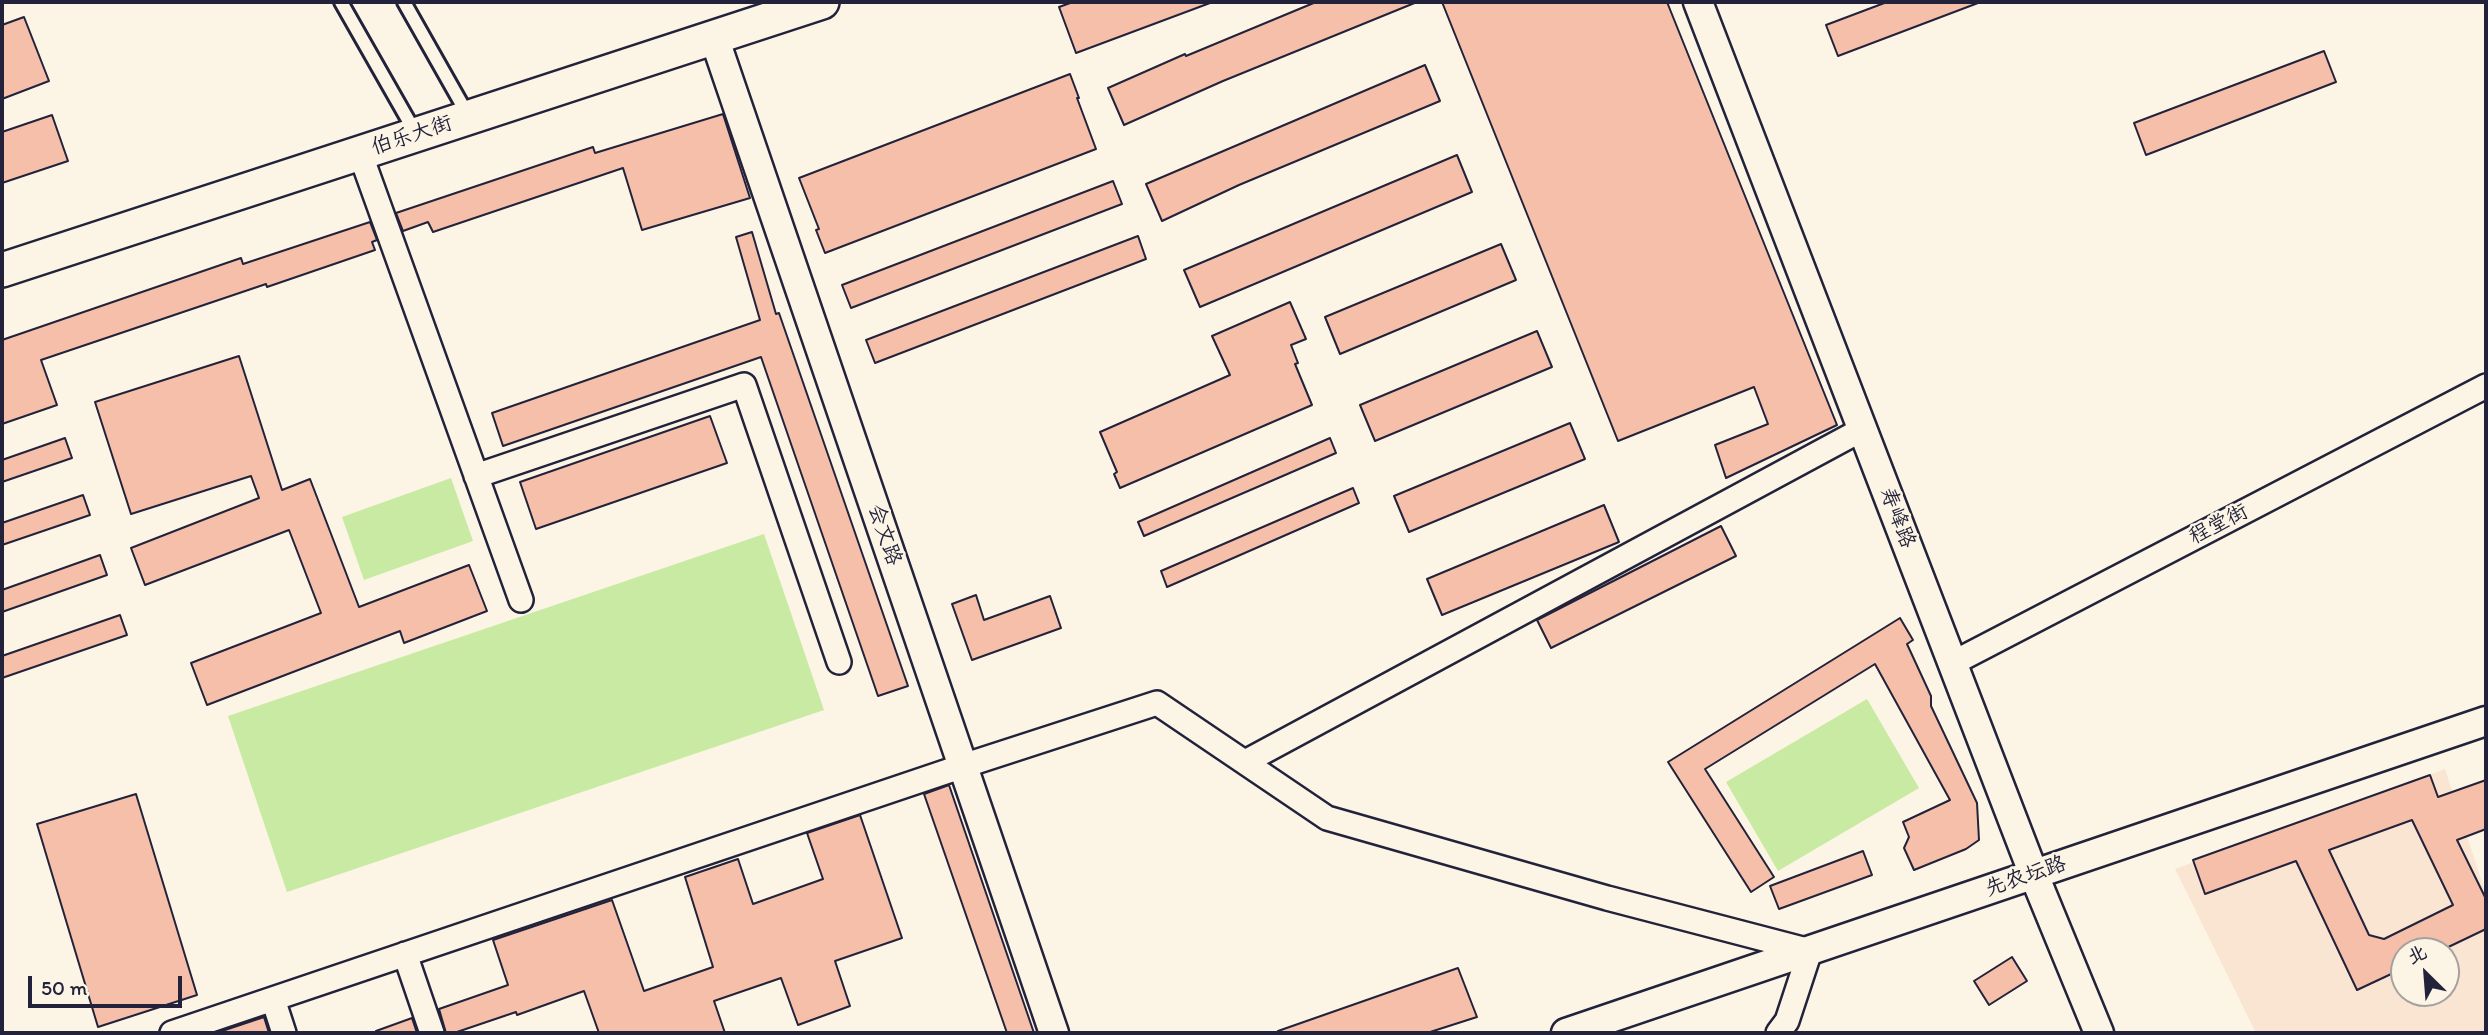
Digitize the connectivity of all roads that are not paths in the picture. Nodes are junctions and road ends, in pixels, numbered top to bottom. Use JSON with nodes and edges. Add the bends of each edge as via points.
{"nodes":[{"id":1,"x":341,"y":2,"type":"edge"},
{"id":2,"x":404,"y":2,"type":"edge"},
{"id":3,"x":822,"y":2,"type":"edge"},
{"id":4,"x":1698,"y":2,"type":"edge"},
{"id":5,"x":714,"y":37,"type":"junction"},
{"id":6,"x":469,"y":117,"type":"junction"},
{"id":7,"x":416,"y":135,"type":"junction"},
{"id":8,"x":360,"y":153,"type":"junction"},
{"id":9,"x":2,"y":270,"type":"edge"},
{"id":10,"x":2486,"y":386,"type":"edge"},
{"id":11,"x":1863,"y":429,"type":"junction"},
{"id":12,"x":476,"y":476,"type":"junction"},
{"id":13,"x":521,"y":600,"type":"dead end"},
{"id":14,"x":839,"y":662,"type":"dead end"},
{"id":15,"x":1953,"y":663,"type":"junction"},
{"id":16,"x":2486,"y":721,"type":"edge"},
{"id":17,"x":1245,"y":762,"type":"junction"},
{"id":18,"x":963,"y":766,"type":"junction"},
{"id":19,"x":2034,"y":875,"type":"junction"},
{"id":20,"x":1811,"y":950,"type":"junction"},
{"id":21,"x":405,"y":954,"type":"junction"},
{"id":22,"x":273,"y":999,"type":"junction"},
{"id":23,"x":172,"y":1033,"type":"edge"},
{"id":24,"x":284,"y":1033,"type":"edge"},
{"id":25,"x":432,"y":1033,"type":"edge"},
{"id":26,"x":1054,"y":1033,"type":"edge"},
{"id":27,"x":1566,"y":1033,"type":"edge"},
{"id":28,"x":1779,"y":1033,"type":"edge"},
{"id":29,"x":2099,"y":1033,"type":"edge"}],
"edges":[{"from":1,"to":7,"type":"lane"},
{"from":2,"to":6,"type":"lane"},
{"from":3,"to":5,"type":"main road","name":"伯乐大街"},
{"from":4,"to":11,"type":"street","name":"寿峰路"},
{"from":5,"to":6,"type":"main road","name":"伯乐大街"},
{"from":5,"to":18,"type":"street","name":"会文路"},
{"from":6,"to":7,"type":"main road","name":"伯乐大街"},
{"from":7,"to":8,"type":"main road","name":"伯乐大街"},
{"from":8,"to":9,"type":"main road","name":"伯乐大街"},
{"from":8,"to":12,"type":"street"},
{"from":10,"to":15,"type":"street","name":"程堂街"},
{"from":11,"to":15,"type":"street","name":"寿峰路"},
{"from":11,"to":17,"type":"street"},
{"from":12,"to":13,"type":"street"},
{"from":12,"to":14,"type":"street","via":[[744,385]]},
{"from":15,"to":19,"type":"street","name":"寿峰路"},
{"from":16,"to":19,"type":"street","name":"先农坛路"},
{"from":17,"to":18,"type":"street","via":[[1157,703]]},
{"from":17,"to":20,"type":"street","via":[[1327,818],[1607,898]]},
{"from":18,"to":21,"type":"street"},
{"from":18,"to":26,"type":"street","name":"会文路"},
{"from":19,"to":20,"type":"street","name":"先农坛路"},
{"from":19,"to":29,"type":"street","name":"寿峰路"},
{"from":20,"to":27,"type":"street","name":"先农坛路"},
{"from":20,"to":28,"type":"street"},
{"from":21,"to":22,"type":"street"},
{"from":21,"to":25,"type":"street"},
{"from":22,"to":23,"type":"street"},
{"from":22,"to":24,"type":"street"}]}
